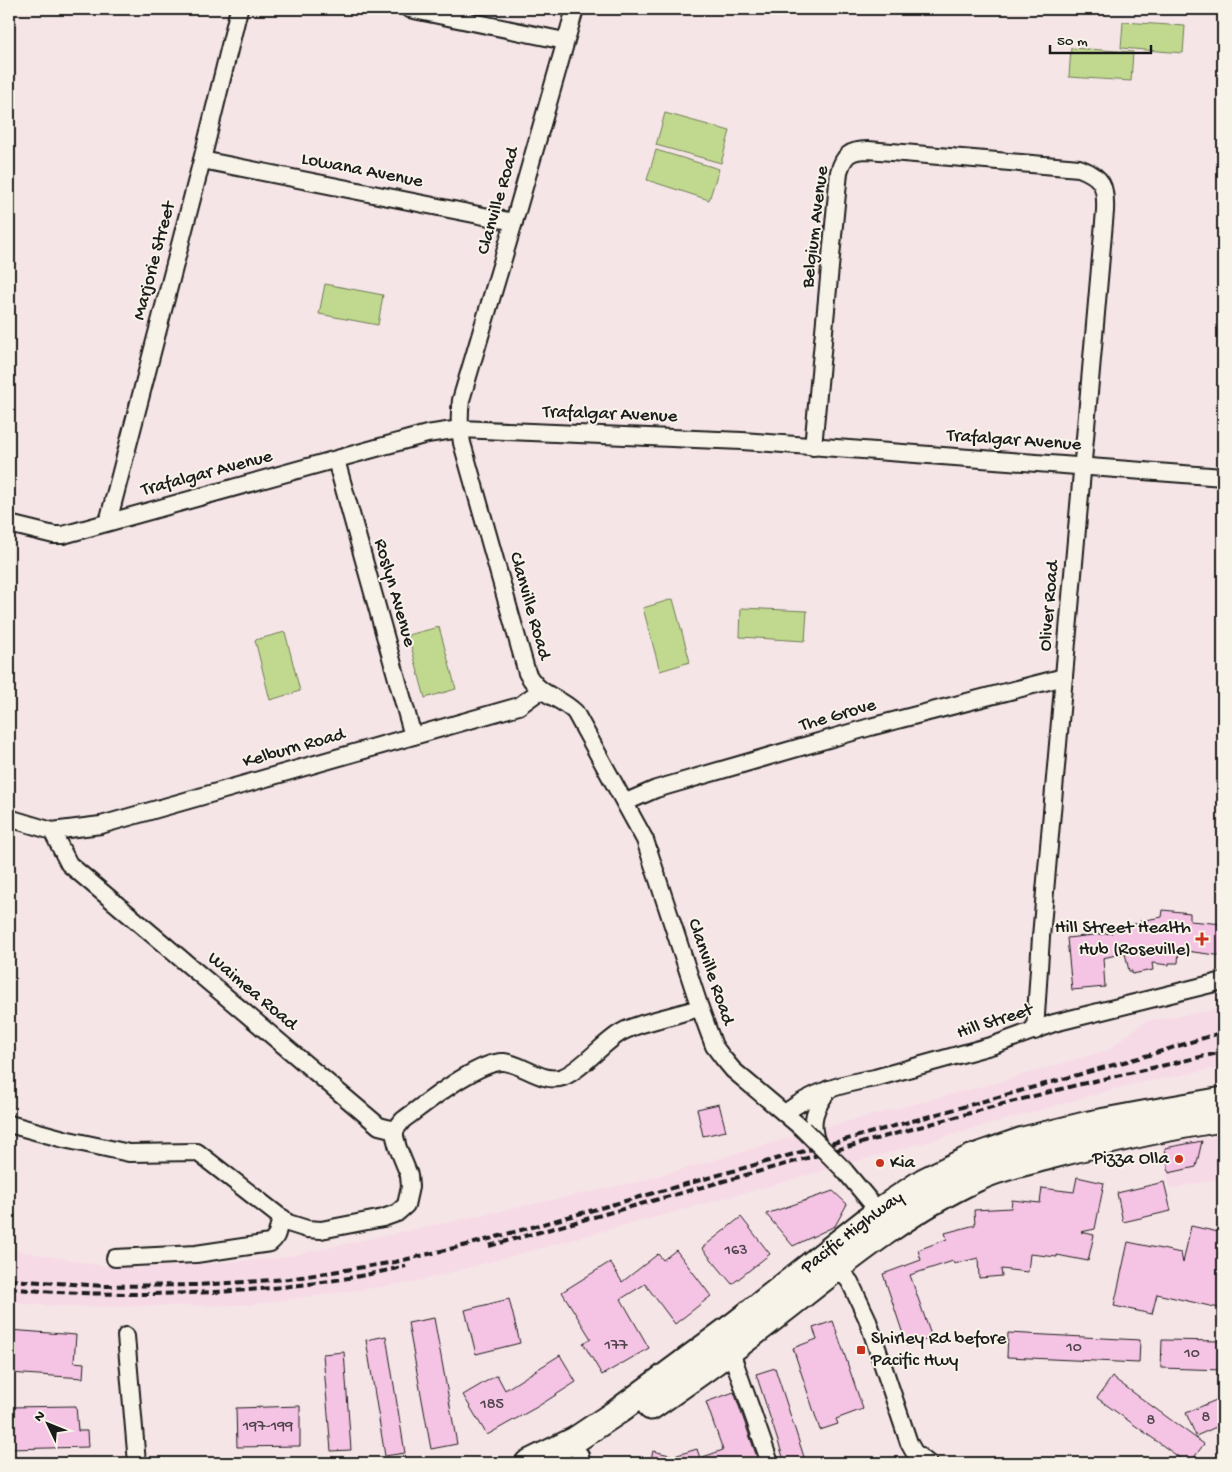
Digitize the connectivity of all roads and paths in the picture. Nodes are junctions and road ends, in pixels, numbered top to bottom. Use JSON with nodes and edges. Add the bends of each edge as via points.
{"nodes":[{"id":1,"x":409,"y":9,"type":"edge"},
{"id":2,"x":574,"y":9,"type":"edge"},
{"id":3,"x":233,"y":10,"type":"edge"},
{"id":4,"x":565,"y":41,"type":"junction"},
{"id":5,"x":202,"y":160,"type":"junction"},
{"id":6,"x":1102,"y":184,"type":"joint"},
{"id":7,"x":514,"y":222,"type":"junction"},
{"id":8,"x":460,"y":429,"type":"junction"},
{"id":9,"x":813,"y":446,"type":"junction"},
{"id":10,"x":336,"y":460,"type":"junction"},
{"id":11,"x":1082,"y":466,"type":"junction"},
{"id":12,"x":1223,"y":477,"type":"edge"},
{"id":13,"x":108,"y":522,"type":"junction"},
{"id":14,"x":9,"y":524,"type":"edge"},
{"id":15,"x":1064,"y":677,"type":"junction"},
{"id":16,"x":541,"y":690,"type":"junction"},
{"id":17,"x":413,"y":736,"type":"junction"},
{"id":18,"x":626,"y":802,"type":"junction"},
{"id":19,"x":9,"y":818,"type":"edge"},
{"id":20,"x":52,"y":832,"type":"junction"},
{"id":21,"x":1223,"y":981,"type":"edge"},
{"id":22,"x":700,"y":1008,"type":"junction"},
{"id":23,"x":1035,"y":1031,"type":"junction"},
{"id":24,"x":829,"y":1089,"type":"junction"},
{"id":25,"x":1223,"y":1100,"type":"edge"},
{"id":26,"x":785,"y":1113,"type":"junction"},
{"id":27,"x":1223,"y":1119,"type":"edge"},
{"id":28,"x":9,"y":1124,"type":"edge"},
{"id":29,"x":807,"y":1127,"type":"junction"},
{"id":30,"x":395,"y":1130,"type":"junction"},
{"id":31,"x":282,"y":1218,"type":"junction"},
{"id":32,"x":885,"y":1219,"type":"junction"},
{"id":33,"x":115,"y":1258,"type":"dead end"},
{"id":34,"x":832,"y":1260,"type":"junction"},
{"id":35,"x":126,"y":1336,"type":"dead end"},
{"id":36,"x":731,"y":1352,"type":"junction"},
{"id":37,"x":575,"y":1460,"type":"edge"},
{"id":38,"x":137,"y":1463,"type":"edge"},
{"id":39,"x":528,"y":1463,"type":"edge"},
{"id":40,"x":770,"y":1463,"type":"edge"},
{"id":41,"x":928,"y":1463,"type":"edge"}],
"edges":[{"from":1,"to":4,"type":"street"},
{"from":2,"to":4,"type":"street","name":"Clanville Road"},
{"from":3,"to":5,"type":"street","name":"Marjorie Street"},
{"from":4,"to":7,"type":"street","name":"Clanville Road"},
{"from":5,"to":7,"type":"street","name":"Lowana Avenue"},
{"from":5,"to":13,"type":"street","name":"Marjorie Street"},
{"from":6,"to":9,"type":"street","name":"Belgium Avenue","via":[[1079,168],[868,150],[849,154],[839,172]]},
{"from":6,"to":11,"type":"street","name":"Oliver Road","via":[[1106,194],[1105,211]]},
{"from":7,"to":8,"type":"street","name":"Clanville Road","via":[[466,382],[460,407]]},
{"from":8,"to":9,"type":"street","name":"Trafalgar Avenue"},
{"from":8,"to":10,"type":"street","name":"Trafalgar Avenue","via":[[427,434]]},
{"from":8,"to":16,"type":"street","name":"Clanville Road","via":[[524,666],[530,679]]},
{"from":9,"to":11,"type":"street","name":"Trafalgar Avenue"},
{"from":10,"to":13,"type":"street","name":"Trafalgar Avenue"},
{"from":10,"to":17,"type":"street","name":"Roslyn Avenue"},
{"from":11,"to":12,"type":"street","name":"Trafalgar Avenue"},
{"from":11,"to":15,"type":"street","name":"Oliver Road"},
{"from":13,"to":14,"type":"street","name":"Trafalgar Avenue","via":[[63,535]]},
{"from":15,"to":18,"type":"street","name":"The Grove","via":[[870,727],[656,789]]},
{"from":15,"to":23,"type":"street","name":"Oliver Road"},
{"from":16,"to":17,"type":"street","name":"Kelburn Road","via":[[519,706]]},
{"from":16,"to":18,"type":"street","name":"Clanville Road","via":[[575,712]]},
{"from":17,"to":20,"type":"street","name":"Kelburn Road","via":[[100,825]]},
{"from":18,"to":22,"type":"street","name":"Clanville Road","via":[[645,840]]},
{"from":19,"to":20,"type":"street"},
{"from":20,"to":30,"type":"street","name":"Waimea Road","via":[[68,864],[379,1126]]},
{"from":21,"to":23,"type":"street","name":"Hill Street","via":[[1054,1023]]},
{"from":22,"to":26,"type":"street","name":"Clanville Road","via":[[714,1046],[723,1058],[745,1081]]},
{"from":22,"to":30,"type":"street","via":[[625,1030],[576,1069],[558,1078],[539,1075],[509,1063],[488,1064],[471,1072],[403,1120]]},
{"from":23,"to":24,"type":"street","name":"Hill Street"},
{"from":24,"to":26,"type":"street","name":"Hill Street","via":[[799,1102]]},
{"from":24,"to":29,"type":"street"},
{"from":25,"to":32,"type":"highway","name":"Pacific Highway","via":[[1089,1124],[1023,1140],[971,1158],[924,1181]]},
{"from":26,"to":29,"type":"street","name":"Clanville Road"},
{"from":27,"to":32,"type":"highway","name":"Pacific Highway","via":[[1144,1133],[1013,1166]]},
{"from":28,"to":31,"type":"street","via":[[129,1153],[197,1152]]},
{"from":29,"to":32,"type":"street","name":"Clanville Road","bridge":true,"via":[[817,1143]]},
{"from":30,"to":31,"type":"street","via":[[410,1187],[406,1205],[397,1213],[321,1230],[307,1229]]},
{"from":31,"to":33,"type":"street","via":[[276,1238],[270,1243],[196,1254]]},
{"from":32,"to":34,"type":"highway","name":"Pacific Highway"},
{"from":34,"to":36,"type":"highway","name":"Pacific Highway"},
{"from":34,"to":39,"type":"highway","name":"Pacific Highway","via":[[737,1323],[617,1412],[575,1440]]},
{"from":34,"to":41,"type":"street","via":[[853,1288],[867,1318],[909,1443],[914,1452]]},
{"from":35,"to":38,"type":"street"},
{"from":36,"to":37,"type":"highway","name":"Pacific Highway"},
{"from":36,"to":40,"type":"street"}]}
